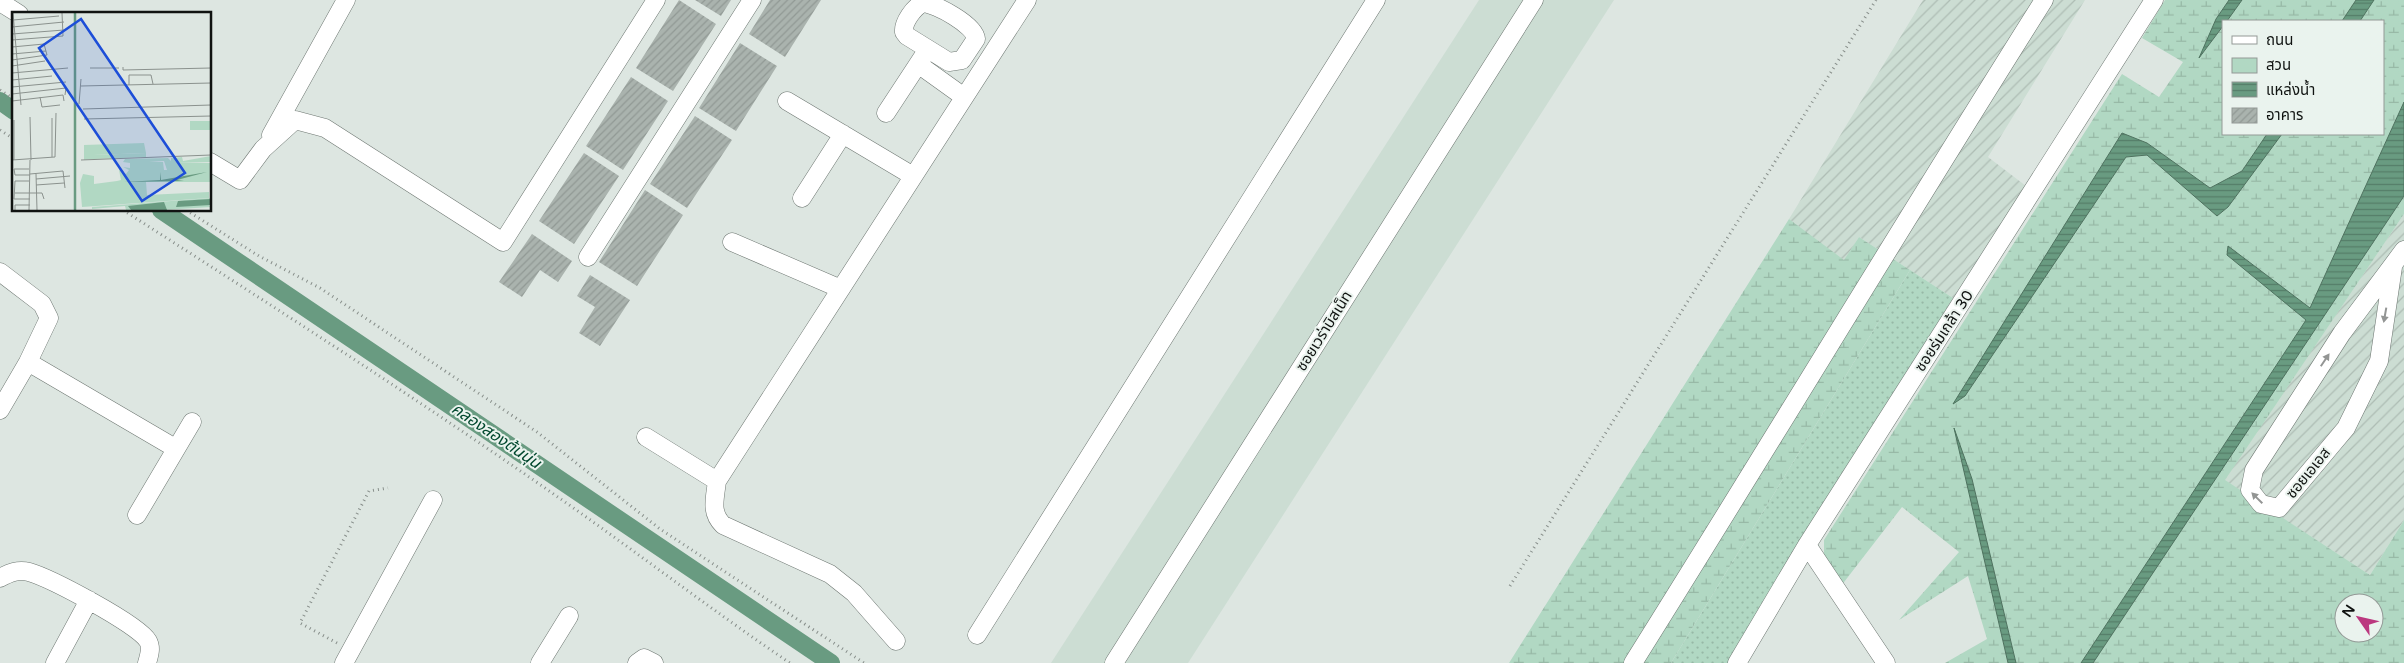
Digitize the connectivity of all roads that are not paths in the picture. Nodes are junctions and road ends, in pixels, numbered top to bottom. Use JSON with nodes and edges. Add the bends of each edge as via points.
{"nodes":[{"id":1,"x":346,"y":0,"type":"edge"},
{"id":2,"x":656,"y":0,"type":"edge"},
{"id":3,"x":752,"y":0,"type":"edge"},
{"id":4,"x":1027,"y":0,"type":"edge"},
{"id":5,"x":1376,"y":0,"type":"edge"},
{"id":6,"x":1534,"y":0,"type":"edge"},
{"id":7,"x":2044,"y":0,"type":"edge"},
{"id":8,"x":2154,"y":0,"type":"edge"},
{"id":9,"x":0,"y":2,"type":"edge"},
{"id":10,"x":16,"y":12,"type":"edge"},
{"id":11,"x":928,"y":49,"type":"dead end"},
{"id":12,"x":918,"y":64,"type":"junction"},
{"id":13,"x":964,"y":97,"type":"junction"},
{"id":14,"x":787,"y":101,"type":"dead end"},
{"id":15,"x":886,"y":113,"type":"dead end"},
{"id":16,"x":842,"y":134,"type":"junction"},
{"id":17,"x":263,"y":149,"type":"junction"},
{"id":18,"x":211,"y":163,"type":"edge"},
{"id":19,"x":913,"y":176,"type":"junction"},
{"id":20,"x":802,"y":198,"type":"dead end"},
{"id":21,"x":732,"y":242,"type":"dead end"},
{"id":22,"x":2404,"y":250,"type":"edge"},
{"id":23,"x":588,"y":257,"type":"dead end"},
{"id":24,"x":2393,"y":267,"type":"junction"},
{"id":25,"x":0,"y":272,"type":"edge"},
{"id":26,"x":841,"y":289,"type":"junction"},
{"id":27,"x":28,"y":362,"type":"junction"},
{"id":28,"x":0,"y":410,"type":"edge"},
{"id":29,"x":192,"y":422,"type":"dead end"},
{"id":30,"x":646,"y":437,"type":"dead end"},
{"id":31,"x":175,"y":448,"type":"junction"},
{"id":32,"x":718,"y":482,"type":"junction"},
{"id":33,"x":433,"y":500,"type":"dead end"},
{"id":34,"x":137,"y":515,"type":"dead end"},
{"id":35,"x":1807,"y":545,"type":"junction"},
{"id":36,"x":0,"y":578,"type":"edge"},
{"id":37,"x":89,"y":600,"type":"junction"},
{"id":38,"x":569,"y":616,"type":"dead end"},
{"id":39,"x":977,"y":635,"type":"dead end"},
{"id":40,"x":896,"y":640,"type":"dead end"},
{"id":41,"x":348,"y":657,"type":"edge"},
{"id":42,"x":55,"y":663,"type":"edge"},
{"id":43,"x":147,"y":663,"type":"edge"},
{"id":44,"x":540,"y":663,"type":"edge"},
{"id":45,"x":1114,"y":663,"type":"edge"},
{"id":46,"x":1633,"y":663,"type":"edge"},
{"id":47,"x":1737,"y":663,"type":"edge"},
{"id":48,"x":1886,"y":663,"type":"edge"}],
"edges":[{"from":1,"to":17,"type":"street"},
{"from":2,"to":17,"type":"street","via":[[503,242],[325,128],[295,120]]},
{"from":3,"to":23,"type":"street"},
{"from":4,"to":13,"type":"street"},
{"from":5,"to":39,"type":"street"},
{"from":6,"to":45,"type":"street","name":"ซอยเวร่าบิสเน็ท"},
{"from":7,"to":46,"type":"street"},
{"from":8,"to":35,"type":"street","name":"ซอยร่มเกล้า 30"},
{"from":9,"to":10,"type":"street"},
{"from":11,"to":12,"type":"street"},
{"from":12,"to":13,"type":"street"},
{"from":12,"to":15,"type":"street"},
{"from":13,"to":19,"type":"street"},
{"from":14,"to":16,"type":"street"},
{"from":16,"to":19,"type":"street"},
{"from":16,"to":20,"type":"street"},
{"from":17,"to":18,"type":"street","via":[[240,180]]},
{"from":19,"to":26,"type":"street"},
{"from":21,"to":26,"type":"street"},
{"from":22,"to":24,"type":"street","name":"ซอยเอเอส"},
{"from":24,"to":24,"type":"street","name":"ซอยเอเอส","one_way":true,"via":[[2380,361],[2346,428],[2279,508],[2261,504],[2250,490],[2254,470],[2342,333]]},
{"from":25,"to":27,"type":"street","via":[[42,304],[49,318]]},
{"from":26,"to":32,"type":"street"},
{"from":27,"to":28,"type":"street"},
{"from":27,"to":31,"type":"street"},
{"from":29,"to":31,"type":"street"},
{"from":30,"to":32,"type":"street"},
{"from":31,"to":34,"type":"street"},
{"from":32,"to":40,"type":"street","via":[[714,505],[716,517],[724,525],[830,574],[854,593]]},
{"from":33,"to":41,"type":"street"},
{"from":35,"to":47,"type":"street","name":"ซอยร่มเกล้า 30"},
{"from":35,"to":48,"type":"street"},
{"from":36,"to":37,"type":"street","via":[[11,572],[28,572]]},
{"from":37,"to":42,"type":"street"},
{"from":37,"to":43,"type":"street","via":[[139,630],[148,642]]},
{"from":38,"to":44,"type":"street"}]}
